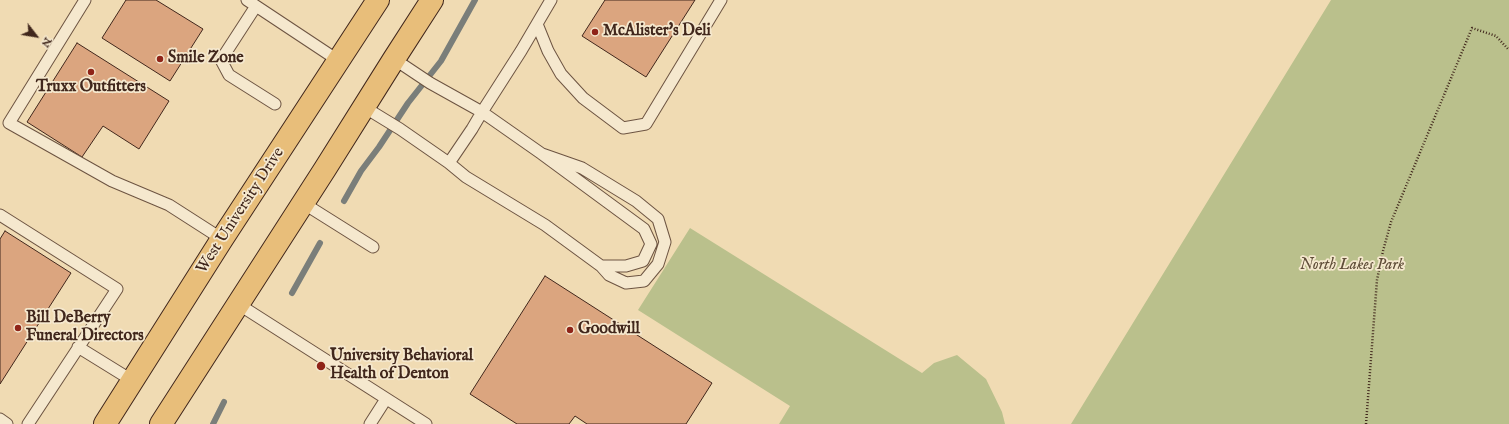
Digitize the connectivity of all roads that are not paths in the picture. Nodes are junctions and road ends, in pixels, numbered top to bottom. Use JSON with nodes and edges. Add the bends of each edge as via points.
{"nodes":[{"id":1,"x":85,"y":0,"type":"edge"},
{"id":2,"x":378,"y":0,"type":"edge"},
{"id":3,"x":432,"y":0,"type":"edge"},
{"id":4,"x":551,"y":0,"type":"edge"},
{"id":5,"x":721,"y":0,"type":"edge"},
{"id":6,"x":251,"y":3,"type":"edge"},
{"id":7,"x":537,"y":24,"type":"junction"},
{"id":8,"x":394,"y":59,"type":"junction"},
{"id":9,"x":339,"y":61,"type":"junction"},
{"id":10,"x":275,"y":104,"type":"dead end"},
{"id":11,"x":364,"y":107,"type":"junction"},
{"id":12,"x":482,"y":112,"type":"junction"},
{"id":13,"x":542,"y":154,"type":"junction"},
{"id":14,"x":449,"y":163,"type":"junction"},
{"id":15,"x":304,"y":203,"type":"junction"},
{"id":16,"x":0,"y":215,"type":"edge"},
{"id":17,"x":222,"y":239,"type":"junction"},
{"id":18,"x":372,"y":247,"type":"dead end"},
{"id":19,"x":601,"y":266,"type":"junction"},
{"id":20,"x":238,"y":304,"type":"junction"},
{"id":21,"x":78,"y":347,"type":"junction"},
{"id":22,"x":133,"y":381,"type":"junction"},
{"id":23,"x":386,"y":399,"type":"junction"},
{"id":24,"x":0,"y":419,"type":"edge"},
{"id":25,"x":7,"y":424,"type":"edge"},
{"id":26,"x":28,"y":424,"type":"edge"},
{"id":27,"x":105,"y":424,"type":"edge"},
{"id":28,"x":161,"y":424,"type":"edge"},
{"id":29,"x":370,"y":424,"type":"edge"},
{"id":30,"x":426,"y":424,"type":"edge"}],
"edges":[{"from":1,"to":17,"type":"lane","via":[[9,123],[112,181],[170,205]]},
{"from":2,"to":9,"type":"main road","name":"West University Drive"},
{"from":3,"to":8,"type":"main road"},
{"from":4,"to":7,"type":"lane"},
{"from":5,"to":7,"type":"lane","via":[[646,124],[623,128],[583,98],[561,74],[548,52]]},
{"from":6,"to":9,"type":"lane"},
{"from":6,"to":10,"type":"lane","via":[[221,60],[229,75]]},
{"from":7,"to":12,"type":"lane"},
{"from":8,"to":11,"type":"main road"},
{"from":8,"to":12,"type":"lane"},
{"from":9,"to":17,"type":"main road","name":"West University Drive"},
{"from":11,"to":14,"type":"lane"},
{"from":11,"to":15,"type":"main road"},
{"from":12,"to":13,"type":"lane"},
{"from":12,"to":14,"type":"lane"},
{"from":13,"to":19,"type":"lane","via":[[644,229],[651,244],[643,261],[626,266]]},
{"from":13,"to":19,"type":"lane","via":[[582,168],[636,201],[658,219],[665,242],[658,264],[644,281],[626,283],[608,275]]},
{"from":14,"to":19,"type":"lane","via":[[466,177],[545,226]]},
{"from":15,"to":18,"type":"lane"},
{"from":15,"to":20,"type":"main road"},
{"from":16,"to":21,"type":"lane","via":[[117,289]]},
{"from":17,"to":22,"type":"main road","name":"West University Drive"},
{"from":20,"to":23,"type":"lane"},
{"from":20,"to":28,"type":"main road"},
{"from":21,"to":22,"type":"lane"},
{"from":21,"to":26,"type":"lane"},
{"from":22,"to":27,"type":"main road","name":"West University Drive"},
{"from":23,"to":29,"type":"lane"},
{"from":23,"to":30,"type":"lane"},
{"from":24,"to":25,"type":"lane"}]}
